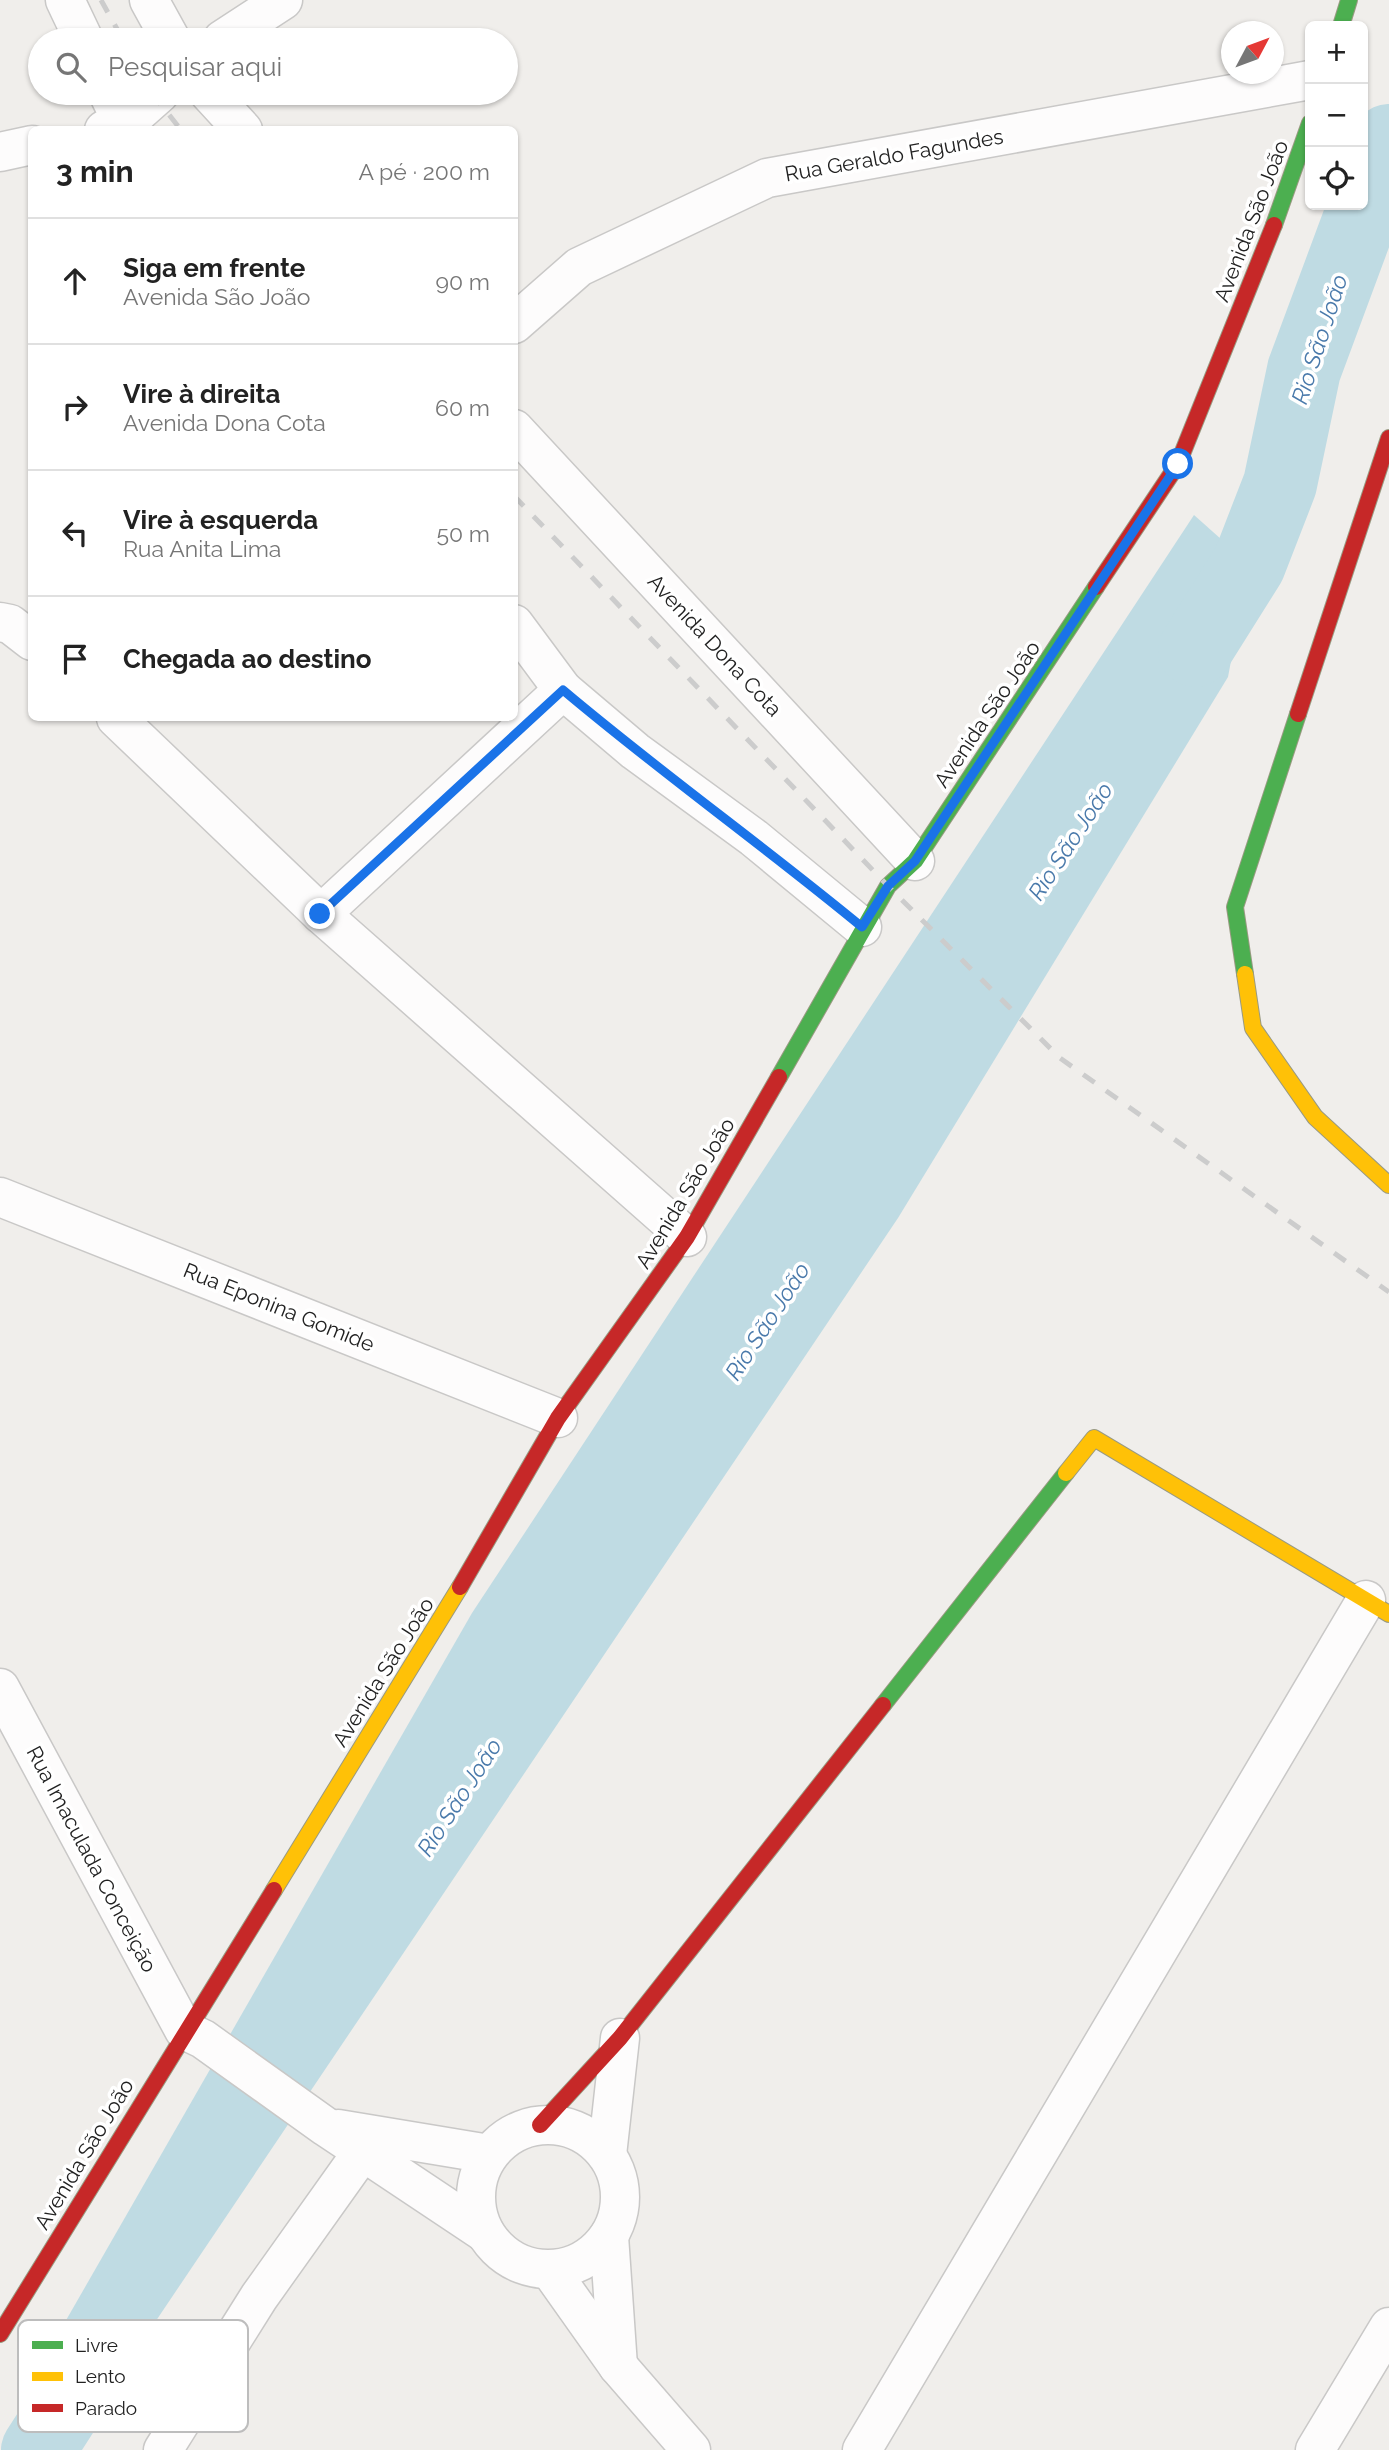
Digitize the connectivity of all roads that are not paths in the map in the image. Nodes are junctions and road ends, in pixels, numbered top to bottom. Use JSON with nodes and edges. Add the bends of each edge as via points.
{"nodes":[{"id":1,"x":65,"y":0,"type":"edge"},
{"id":2,"x":149,"y":0,"type":"edge"},
{"id":3,"x":283,"y":0,"type":"edge"},
{"id":4,"x":1349,"y":0,"type":"edge"},
{"id":5,"x":1343,"y":21,"type":"edge"},
{"id":6,"x":78,"y":28,"type":"edge"},
{"id":7,"x":164,"y":28,"type":"edge"},
{"id":8,"x":240,"y":28,"type":"edge"},
{"id":9,"x":1305,"y":81,"type":"edge"},
{"id":10,"x":140,"y":105,"type":"edge"},
{"id":11,"x":220,"y":105,"type":"edge"},
{"id":12,"x":116,"y":119,"type":"edge"},
{"id":13,"x":239,"y":126,"type":"edge"},
{"id":14,"x":1305,"y":138,"type":"edge"},
{"id":15,"x":28,"y":146,"type":"edge"},
{"id":16,"x":0,"y":152,"type":"edge"},
{"id":17,"x":518,"y":320,"type":"edge"},
{"id":18,"x":518,"y":433,"type":"edge"},
{"id":19,"x":1389,"y":438,"type":"edge"},
{"id":20,"x":0,"y":622,"type":"edge"},
{"id":21,"x":518,"y":629,"type":"edge"},
{"id":22,"x":28,"y":638,"type":"edge"},
{"id":23,"x":563,"y":690,"type":"junction"},
{"id":24,"x":119,"y":721,"type":"edge"},
{"id":25,"x":915,"y":861,"type":"junction"},
{"id":26,"x":320,"y":914,"type":"junction"},
{"id":27,"x":862,"y":927,"type":"junction"},
{"id":28,"x":1389,"y":1185,"type":"edge"},
{"id":29,"x":0,"y":1197,"type":"edge"},
{"id":30,"x":687,"y":1237,"type":"junction"},
{"id":31,"x":558,"y":1418,"type":"junction"},
{"id":32,"x":1378,"y":1607,"type":"edge"},
{"id":33,"x":0,"y":1688,"type":"edge"},
{"id":34,"x":193,"y":2035,"type":"junction"},
{"id":35,"x":620,"y":2038,"type":"junction"},
{"id":36,"x":540,"y":2124,"type":"junction"},
{"id":37,"x":326,"y":2127,"type":"junction"},
{"id":38,"x":363,"y":2151,"type":"junction"},
{"id":39,"x":489,"y":2154,"type":"junction"},
{"id":40,"x":607,"y":2155,"type":"junction"},
{"id":41,"x":485,"y":2233,"type":"junction"},
{"id":42,"x":609,"y":2236,"type":"junction"},
{"id":43,"x":550,"y":2270,"type":"junction"},
{"id":44,"x":245,"y":2320,"type":"edge"},
{"id":45,"x":1389,"y":2327,"type":"edge"},
{"id":46,"x":0,"y":2334,"type":"edge"},
{"id":47,"x":618,"y":2367,"type":"junction"},
{"id":48,"x":174,"y":2432,"type":"edge"},
{"id":49,"x":163,"y":2450,"type":"edge"},
{"id":50,"x":691,"y":2450,"type":"edge"},
{"id":51,"x":862,"y":2450,"type":"edge"},
{"id":52,"x":1315,"y":2450,"type":"edge"}],
"edges":[{"from":1,"to":6,"type":"street"},
{"from":2,"to":7,"type":"street"},
{"from":3,"to":8,"type":"street"},
{"from":4,"to":5,"type":"street"},
{"from":9,"to":17,"type":"street","name":"Rua Geraldo Fagundes","via":[[767,178],[579,267]]},
{"from":10,"to":12,"type":"street"},
{"from":11,"to":13,"type":"street"},
{"from":14,"to":25,"type":"street","name":"Avenida São João","via":[[1178,464]]},
{"from":15,"to":16,"type":"street"},
{"from":18,"to":25,"type":"street","name":"Avenida Dona Cota"},
{"from":19,"to":28,"type":"street","via":[[1235,907],[1253,1028],[1315,1118]]},
{"from":20,"to":22,"type":"street"},
{"from":21,"to":23,"type":"street"},
{"from":23,"to":26,"type":"street"},
{"from":23,"to":27,"type":"street"},
{"from":24,"to":26,"type":"street"},
{"from":25,"to":27,"type":"street","name":"Avenida São João","via":[[888,886]]},
{"from":26,"to":30,"type":"street"},
{"from":27,"to":30,"type":"street","name":"Avenida São João"},
{"from":29,"to":31,"type":"street","name":"Rua Eponina Gomide"},
{"from":30,"to":31,"type":"street","name":"Avenida São João"},
{"from":31,"to":34,"type":"street","name":"Avenida São João"},
{"from":32,"to":35,"type":"street","via":[[1094,1438]]},
{"from":32,"to":51,"type":"street"},
{"from":33,"to":34,"type":"street","name":"Rua Imaculada Conceição"},
{"from":34,"to":37,"type":"street"},
{"from":34,"to":46,"type":"street","name":"Avenida São João"},
{"from":35,"to":36,"type":"street"},
{"from":35,"to":40,"type":"street"},
{"from":36,"to":39,"type":"street","via":[[520,2129]]},
{"from":36,"to":40,"type":"street","via":[[578,2131]]},
{"from":37,"to":38,"type":"street"},
{"from":37,"to":39,"type":"street"},
{"from":38,"to":41,"type":"street"},
{"from":38,"to":44,"type":"street"},
{"from":39,"to":41,"type":"street","via":[[475,2193]]},
{"from":40,"to":42,"type":"street","via":[[617,2174],[620,2195],[618,2217]]},
{"from":41,"to":43,"type":"street","via":[[512,2260]]},
{"from":42,"to":43,"type":"street","via":[[593,2254]]},
{"from":42,"to":47,"type":"street"},
{"from":43,"to":47,"type":"street"},
{"from":45,"to":52,"type":"street"},
{"from":47,"to":50,"type":"street"},
{"from":48,"to":49,"type":"street"}]}
